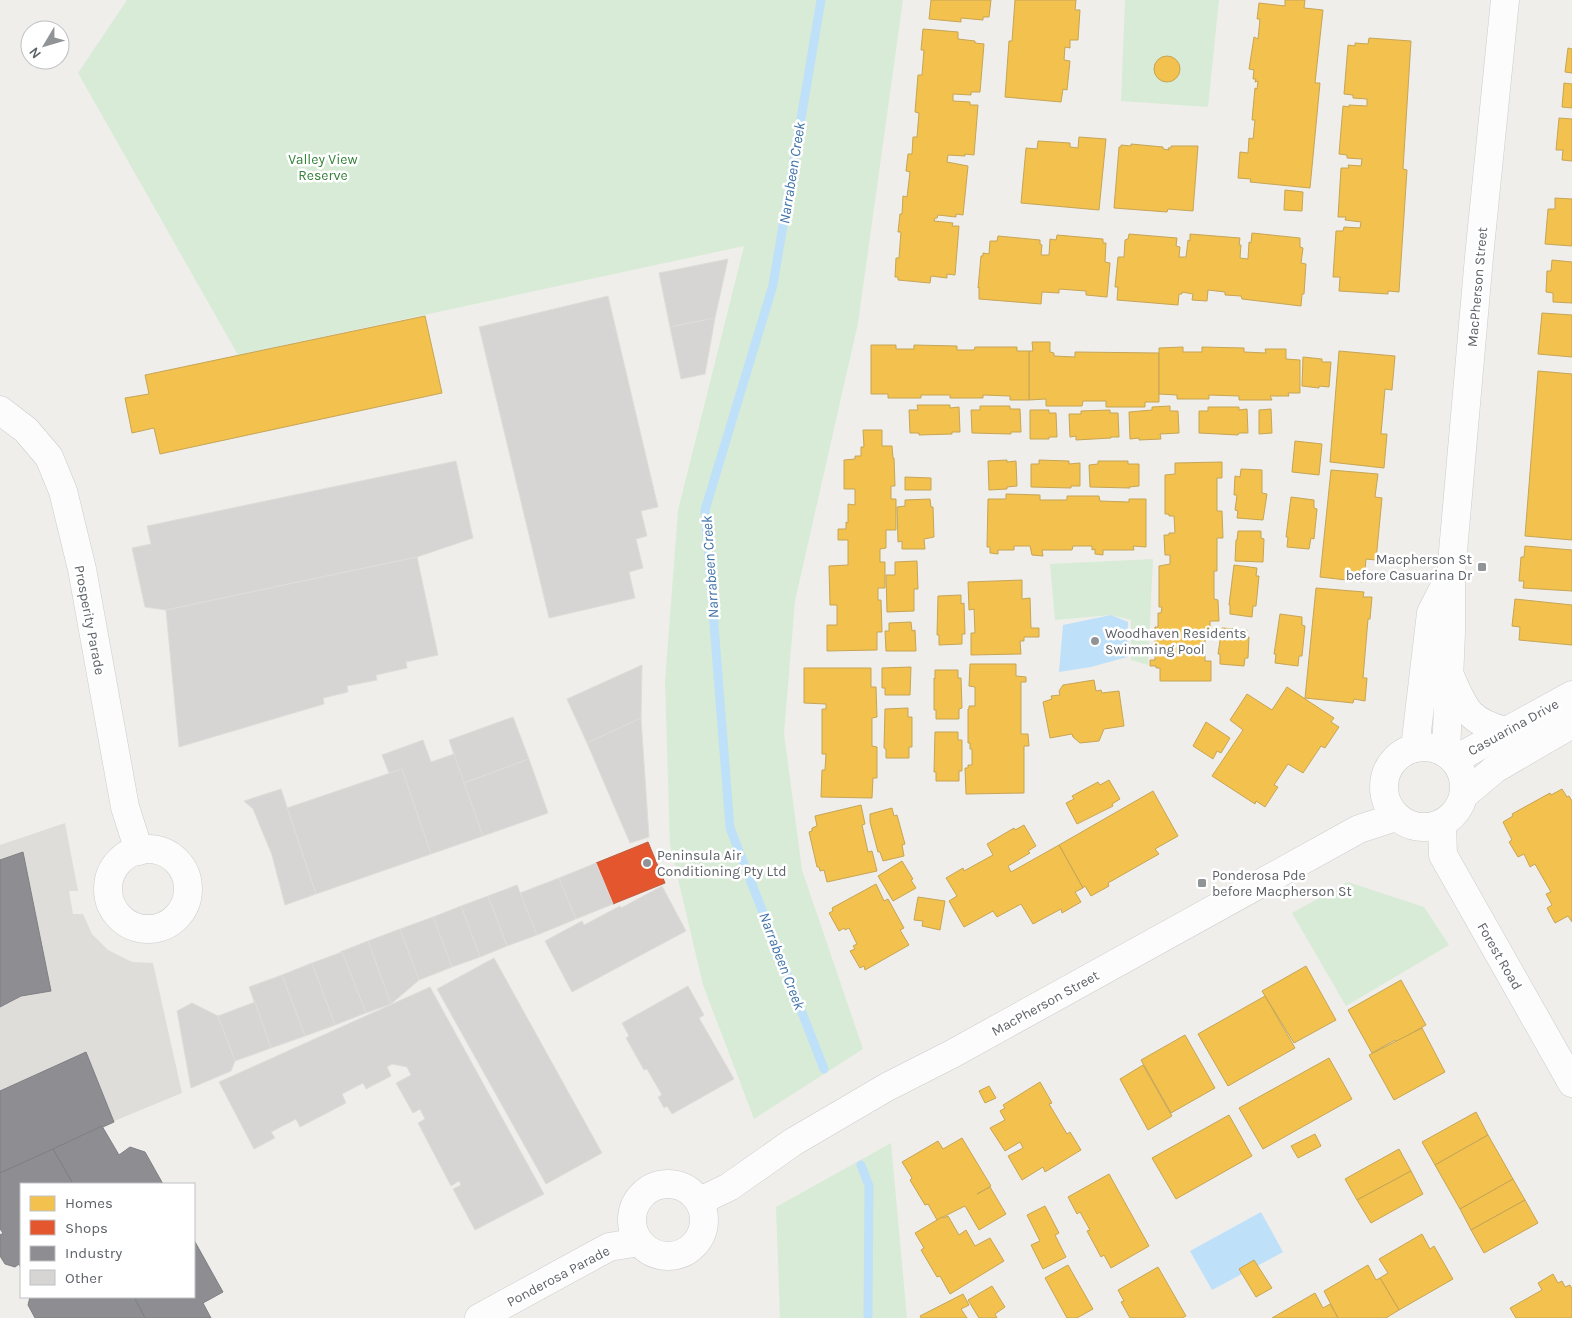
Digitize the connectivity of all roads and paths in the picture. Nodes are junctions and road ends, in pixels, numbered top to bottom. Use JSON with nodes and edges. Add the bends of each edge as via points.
{"nodes":[{"id":1,"x":1505,"y":0,"type":"edge"},
{"id":2,"x":0,"y":410,"type":"edge"},
{"id":3,"x":1451,"y":574,"type":"junction"},
{"id":4,"x":1450,"y":674,"type":"junction"},
{"id":5,"x":1572,"y":695,"type":"edge"},
{"id":6,"x":1572,"y":724,"type":"edge"},
{"id":7,"x":1506,"y":731,"type":"junction"},
{"id":8,"x":1415,"y":748,"type":"junction"},
{"id":9,"x":1450,"y":757,"type":"junction"},
{"id":10,"x":1464,"y":795,"type":"junction"},
{"id":11,"x":1396,"y":817,"type":"junction"},
{"id":12,"x":1442,"y":824,"type":"junction"},
{"id":13,"x":139,"y":851,"type":"dead end"},
{"id":14,"x":1572,"y":1084,"type":"edge"},
{"id":15,"x":700,"y":1202,"type":"junction"},
{"id":16,"x":639,"y":1242,"type":"junction"},
{"id":17,"x":479,"y":1318,"type":"edge"}],
"edges":[{"from":1,"to":3,"type":"street","name":"MacPherson Street"},
{"from":2,"to":13,"type":"street","name":"Prosperity Parade","via":[[26,430],[49,457],[63,491],[82,569],[125,807]]},
{"from":3,"to":4,"type":"street","name":"MacPherson Street"},
{"from":3,"to":8,"type":"street","name":"MacPherson Street","via":[[1430,613]]},
{"from":4,"to":7,"type":"street","via":[[1462,703],[1474,718]]},
{"from":4,"to":9,"type":"street","name":"MacPherson Street"},
{"from":5,"to":7,"type":"street","name":"Casuarina Drive"},
{"from":6,"to":10,"type":"street","name":"Casuarina Drive","via":[[1496,769]]},
{"from":7,"to":9,"type":"street","name":"Casuarina Drive"},
{"from":8,"to":9,"type":"street","via":[[1436,749]]},
{"from":8,"to":11,"type":"street","via":[[1403,752],[1387,770],[1384,795]]},
{"from":9,"to":10,"type":"street","via":[[1461,771]]},
{"from":10,"to":12,"type":"street","via":[[1460,807]]},
{"from":11,"to":12,"type":"street","via":[[1418,828]]},
{"from":11,"to":15,"type":"street","name":"MacPherson Street","via":[[1359,829],[887,1087]]},
{"from":12,"to":14,"type":"street","name":"Forest Road","via":[[1443,855]]},
{"from":15,"to":16,"type":"street","via":[[705,1226],[693,1248],[671,1257],[659,1256]]},
{"from":15,"to":16,"type":"street","via":[[682,1186],[664,1184],[648,1189],[634,1208],[633,1232]]},
{"from":16,"to":17,"type":"street","name":"Ponderosa Parade","via":[[609,1247]]}]}
